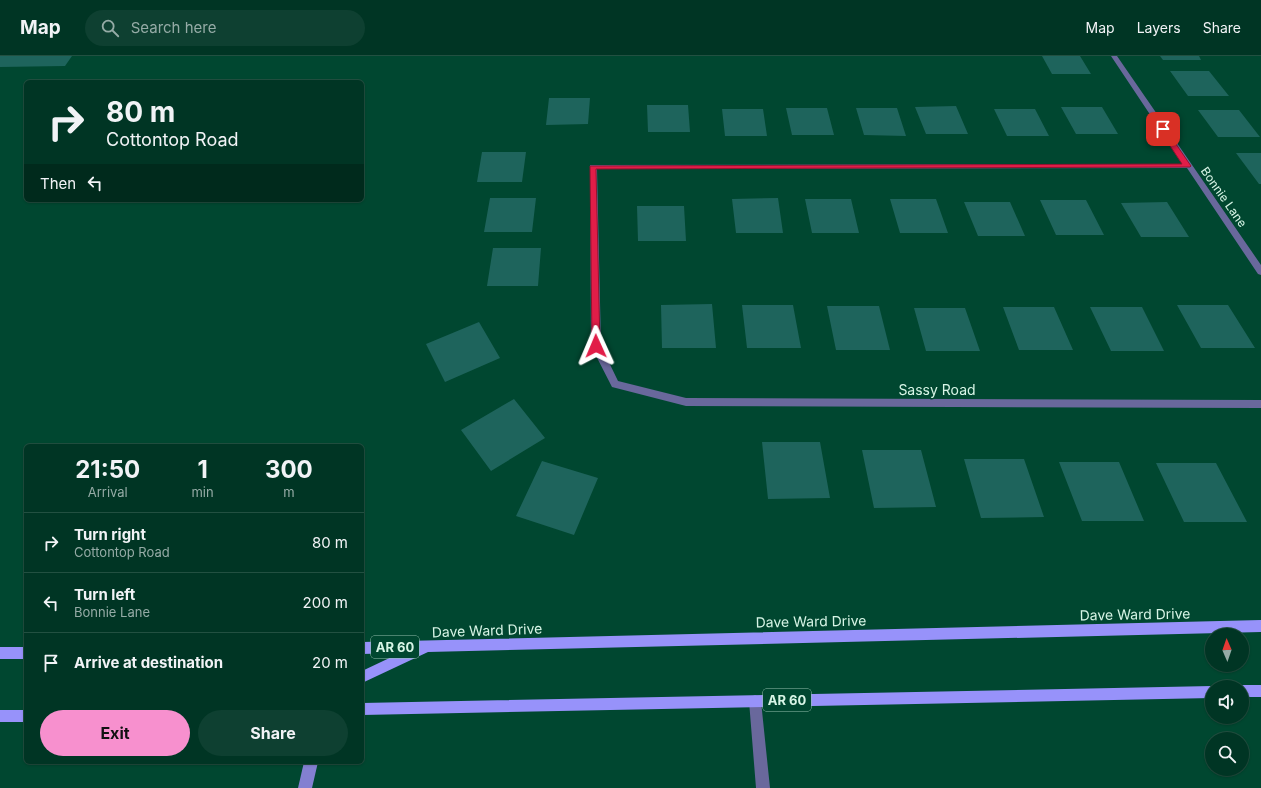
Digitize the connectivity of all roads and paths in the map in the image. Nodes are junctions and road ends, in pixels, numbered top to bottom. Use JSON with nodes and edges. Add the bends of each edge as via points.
{"nodes":[{"id":1,"x":1114,"y":56,"type":"edge"},
{"id":2,"x":1187,"y":166,"type":"junction"},
{"id":3,"x":1261,"y":272,"type":"edge"},
{"id":4,"x":1261,"y":404,"type":"edge"},
{"id":5,"x":1261,"y":626,"type":"edge"},
{"id":6,"x":427,"y":647,"type":"junction"},
{"id":7,"x":364,"y":648,"type":"edge"},
{"id":8,"x":0,"y":653,"type":"edge"},
{"id":9,"x":24,"y":653,"type":"edge"},
{"id":10,"x":364,"y":676,"type":"edge"},
{"id":11,"x":1249,"y":691,"type":"edge"},
{"id":12,"x":1261,"y":691,"type":"edge"},
{"id":13,"x":1205,"y":692,"type":"edge"},
{"id":14,"x":755,"y":701,"type":"junction"},
{"id":15,"x":364,"y":709,"type":"edge"},
{"id":16,"x":0,"y":716,"type":"edge"},
{"id":17,"x":24,"y":716,"type":"edge"},
{"id":18,"x":311,"y":764,"type":"edge"},
{"id":19,"x":305,"y":788,"type":"edge"},
{"id":20,"x":763,"y":788,"type":"edge"}],
"edges":[{"from":1,"to":2,"type":"street","name":"Bonnie Lane"},
{"from":2,"to":3,"type":"street","name":"Bonnie Lane"},
{"from":2,"to":4,"type":"street","name":"Sassy Road","via":[[593,167],[596,346],[615,384],[686,402]]},
{"from":5,"to":6,"type":"main road","name":"Dave Ward Drive","number":"AR 60"},
{"from":6,"to":7,"type":"main road","name":"Dave Ward Drive","number":"AR 60"},
{"from":6,"to":10,"type":"main road"},
{"from":8,"to":9,"type":"main road"},
{"from":11,"to":12,"type":"main road"},
{"from":13,"to":14,"type":"main road","number":"AR 60"},
{"from":14,"to":15,"type":"main road","number":"AR 60"},
{"from":14,"to":20,"type":"street"},
{"from":16,"to":17,"type":"main road"},
{"from":18,"to":19,"type":"main road"}]}
